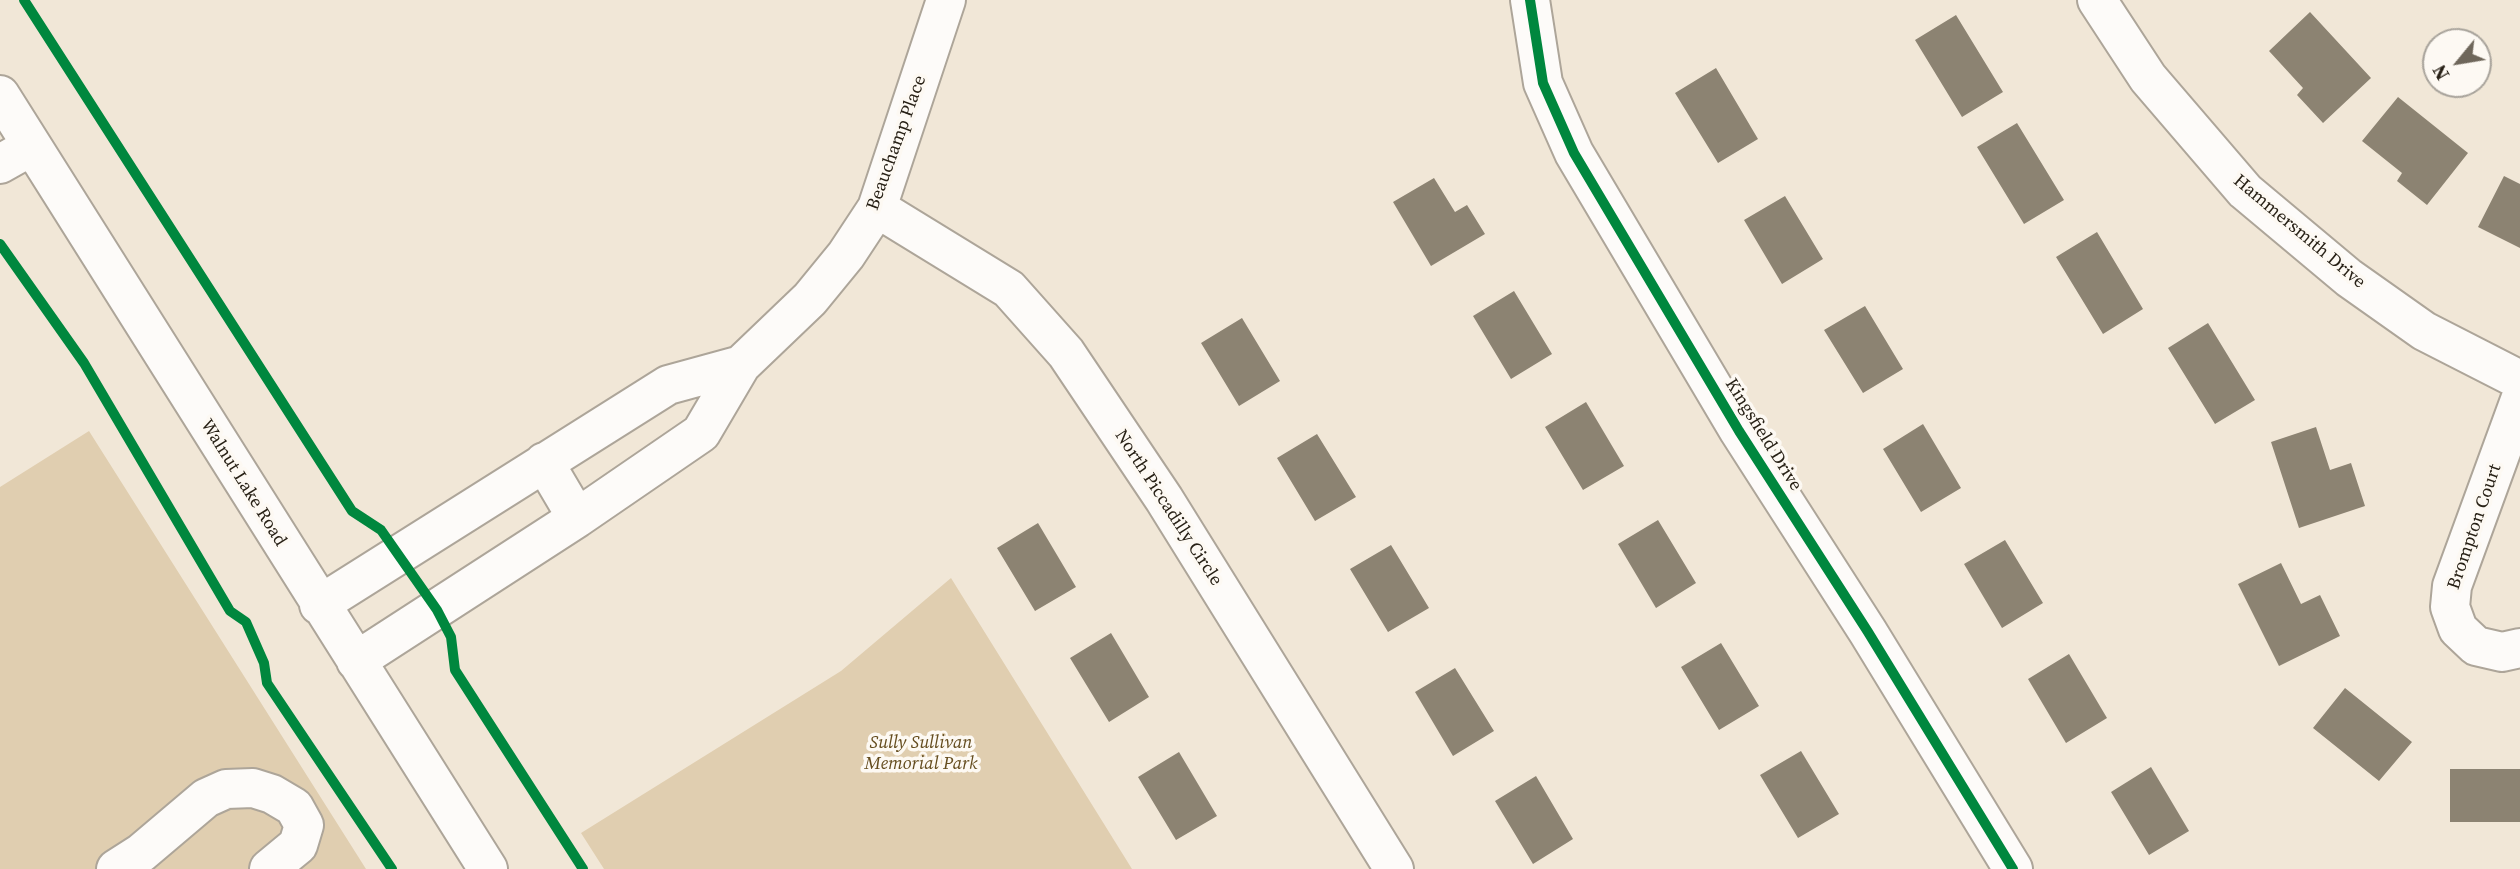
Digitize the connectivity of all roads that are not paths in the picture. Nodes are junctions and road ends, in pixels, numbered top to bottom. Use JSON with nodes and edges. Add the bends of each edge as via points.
{"nodes":[{"id":1,"x":946,"y":0,"type":"edge"},
{"id":2,"x":1530,"y":0,"type":"edge"},
{"id":3,"x":2097,"y":0,"type":"edge"},
{"id":4,"x":0,"y":95,"type":"edge"},
{"id":5,"x":16,"y":155,"type":"edge"},
{"id":6,"x":877,"y":208,"type":"junction"},
{"id":7,"x":741,"y":365,"type":"junction"},
{"id":8,"x":2520,"y":380,"type":"edge"},
{"id":9,"x":2520,"y":400,"type":"edge"},
{"id":10,"x":544,"y":462,"type":"junction"},
{"id":11,"x":578,"y":518,"type":"junction"},
{"id":12,"x":319,"y":605,"type":"junction"},
{"id":13,"x":2520,"y":648,"type":"edge"},
{"id":14,"x":356,"y":661,"type":"junction"},
{"id":15,"x":116,"y":869,"type":"edge"},
{"id":16,"x":269,"y":869,"type":"edge"},
{"id":17,"x":488,"y":869,"type":"edge"},
{"id":18,"x":1394,"y":869,"type":"edge"},
{"id":19,"x":2013,"y":869,"type":"edge"}],
"edges":[{"from":1,"to":6,"type":"street","name":"Beauchamp Place"},
{"from":2,"to":19,"type":"street","name":"Kingsfield Drive","via":[[1543,83],[1574,153],[1739,431]]},
{"from":3,"to":8,"type":"street","name":"Hammersmith Drive","via":[[2148,78],[2245,191],[2349,278],[2424,331]]},
{"from":4,"to":5,"type":"street","name":"Walnut Lake Road"},
{"from":5,"to":12,"type":"street","name":"Walnut Lake Road"},
{"from":6,"to":7,"type":"street","name":"Beauchamp Place","via":[[810,299]]},
{"from":6,"to":18,"type":"street","name":"North Piccadilly Circle","via":[[1009,289],[1066,353],[1164,499]]},
{"from":7,"to":10,"type":"street","name":"Beauchamp Place","via":[[668,385]]},
{"from":7,"to":11,"type":"street","name":"Beauchamp Place","via":[[701,433]]},
{"from":9,"to":13,"type":"street","name":"Brompton Court","via":[[2452,586],[2450,607],[2458,629],[2476,646],[2502,652]]},
{"from":10,"to":11,"type":"street"},
{"from":10,"to":12,"type":"street","name":"Beauchamp Place"},
{"from":11,"to":14,"type":"street","name":"Beauchamp Place"},
{"from":12,"to":14,"type":"street","name":"Walnut Lake Road"},
{"from":14,"to":17,"type":"street","name":"Walnut Lake Road"},
{"from":15,"to":16,"type":"street","via":[[206,798],[226,789],[253,788],[294,807],[304,825],[298,845]]}]}
